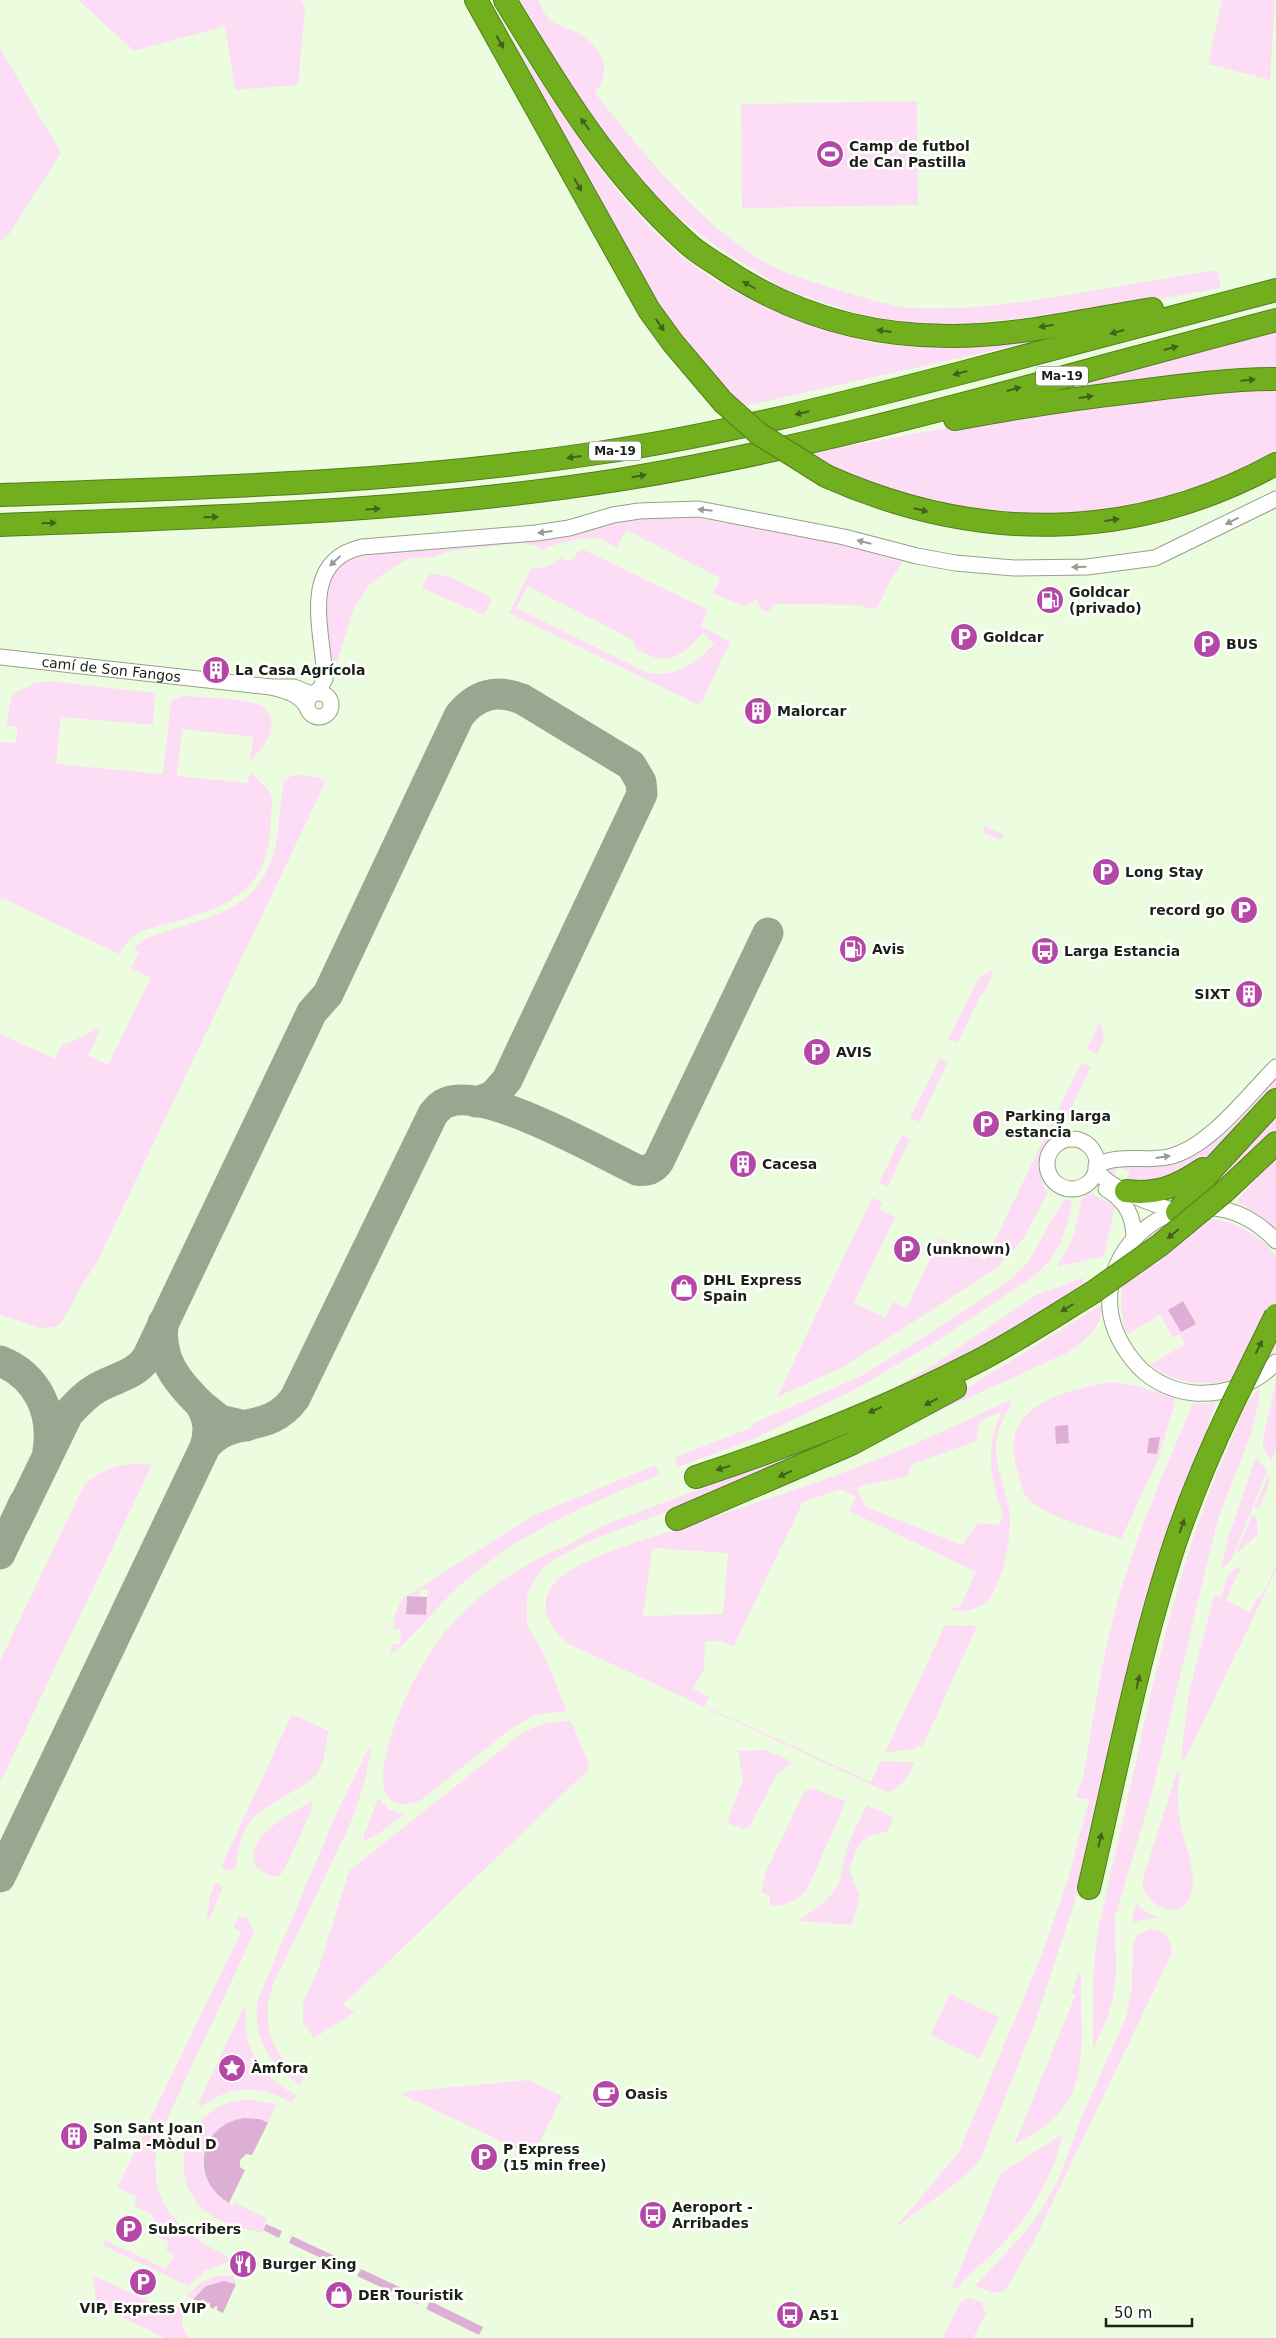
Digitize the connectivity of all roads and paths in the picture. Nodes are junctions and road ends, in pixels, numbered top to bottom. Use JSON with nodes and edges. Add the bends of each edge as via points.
{"nodes":[{"id":1,"x":476,"y":0,"type":"edge"},
{"id":2,"x":505,"y":0,"type":"edge"},
{"id":3,"x":1276,"y":290,"type":"edge"},
{"id":4,"x":1214,"y":305,"type":"junction"},
{"id":5,"x":1276,"y":320,"type":"edge"},
{"id":6,"x":1276,"y":379,"type":"edge"},
{"id":7,"x":848,"y":432,"type":"junction"},
{"id":8,"x":1276,"y":464,"type":"edge"},
{"id":9,"x":0,"y":495,"type":"edge"},
{"id":10,"x":1276,"y":499,"type":"edge"},
{"id":11,"x":0,"y":524,"type":"edge"},
{"id":12,"x":0,"y":658,"type":"edge"},
{"id":13,"x":271,"y":687,"type":"junction"},
{"id":14,"x":315,"y":693,"type":"junction"},
{"id":15,"x":307,"y":707,"type":"junction"},
{"id":16,"x":1276,"y":1067,"type":"edge"},
{"id":17,"x":1276,"y":1100,"type":"edge"},
{"id":18,"x":1276,"y":1143,"type":"edge"},
{"id":19,"x":1091,"y":1148,"type":"junction"},
{"id":20,"x":1225,"y":1155,"type":"junction"},
{"id":21,"x":1114,"y":1159,"type":"junction"},
{"id":22,"x":1096,"y":1168,"type":"junction"},
{"id":23,"x":1084,"y":1185,"type":"junction"},
{"id":24,"x":1126,"y":1191,"type":"junction"},
{"id":25,"x":1177,"y":1212,"type":"junction"},
{"id":26,"x":1134,"y":1239,"type":"junction"},
{"id":27,"x":1276,"y":1241,"type":"edge"},
{"id":28,"x":1276,"y":1315,"type":"edge"},
{"id":29,"x":1043,"y":1324,"type":"junction"},
{"id":30,"x":1276,"y":1362,"type":"edge"},
{"id":31,"x":696,"y":1477,"type":"dead end"},
{"id":32,"x":677,"y":1519,"type":"dead end"},
{"id":33,"x":1089,"y":1888,"type":"dead end"}],
"edges":[{"from":1,"to":8,"type":"highway","one_way":true,"bridge":true,"via":[[649,310],[673,343],[723,402],[759,434],[826,476],[887,501],[958,519],[1058,526],[1119,520],[1151,513],[1225,489]]},
{"from":4,"to":2,"type":"highway","one_way":true,"via":[[1196,301],[1013,331],[956,336],[860,328],[792,307],[733,275],[687,244],[645,203],[563,94]]},
{"from":3,"to":4,"type":"highway","number":"Ma-19"},
{"from":4,"to":9,"type":"highway","number":"Ma-19","one_way":true,"via":[[804,413],[600,453],[344,481]]},
{"from":7,"to":5,"type":"highway","number":"Ma-19","one_way":true},
{"from":7,"to":6,"type":"highway","one_way":true,"via":[[896,431],[1015,407],[1156,388]]},
{"from":11,"to":7,"type":"highway","number":"Ma-19","one_way":true,"via":[[314,512],[499,496],[688,467]]},
{"from":10,"to":14,"type":"street","one_way":true,"via":[[1155,558],[1087,567],[1014,568],[955,563],[699,509],[632,512],[536,533],[362,547],[344,553],[334,561],[321,582],[318,597],[325,679]]},
{"from":12,"to":13,"type":"street","name":"camí de Son Fangos"},
{"from":13,"to":14,"type":"street","via":[[290,686],[308,694]]},
{"from":13,"to":15,"type":"street","name":"camí de Son Fangos","via":[[292,693]]},
{"from":14,"to":15,"type":"street","via":[[308,699]]},
{"from":14,"to":15,"type":"street","via":[[328,695],[332,703],[330,711],[319,717],[311,714]]},
{"from":21,"to":16,"type":"street","one_way":true,"via":[[1163,1158],[1191,1148],[1222,1123]]},
{"from":17,"to":20,"type":"highway"},
{"from":18,"to":29,"type":"highway","one_way":true,"bridge":true,"via":[[1160,1245]]},
{"from":19,"to":21,"type":"street"},
{"from":19,"to":22,"type":"street"},
{"from":19,"to":23,"type":"street","via":[[1077,1139],[1064,1140],[1053,1147],[1047,1159],[1048,1172],[1057,1184],[1070,1189]]},
{"from":20,"to":24,"type":"highway","via":[[1168,1189]]},
{"from":20,"to":25,"type":"highway"},
{"from":21,"to":22,"type":"street"},
{"from":22,"to":23,"type":"street","via":[[1093,1177]]},
{"from":22,"to":24,"type":"street","via":[[1104,1178]]},
{"from":23,"to":26,"type":"street","via":[[1098,1185],[1126,1205],[1133,1221]]},
{"from":24,"to":25,"type":"street"},
{"from":25,"to":26,"type":"street","via":[[1150,1225]]},
{"from":25,"to":27,"type":"street","via":[[1198,1207],[1231,1212],[1262,1227]]},
{"from":26,"to":30,"type":"street","via":[[1113,1273],[1111,1305],[1119,1338],[1144,1372],[1179,1390],[1212,1393],[1250,1382]]},
{"from":33,"to":28,"type":"highway","one_way":true,"bridge":true,"via":[[1144,1655],[1186,1513],[1209,1454]]},
{"from":29,"to":31,"type":"highway","one_way":true,"via":[[968,1366],[854,1420]]},
{"from":29,"to":32,"type":"highway","one_way":true,"via":[[960,1385],[892,1423],[775,1478]]}]}
